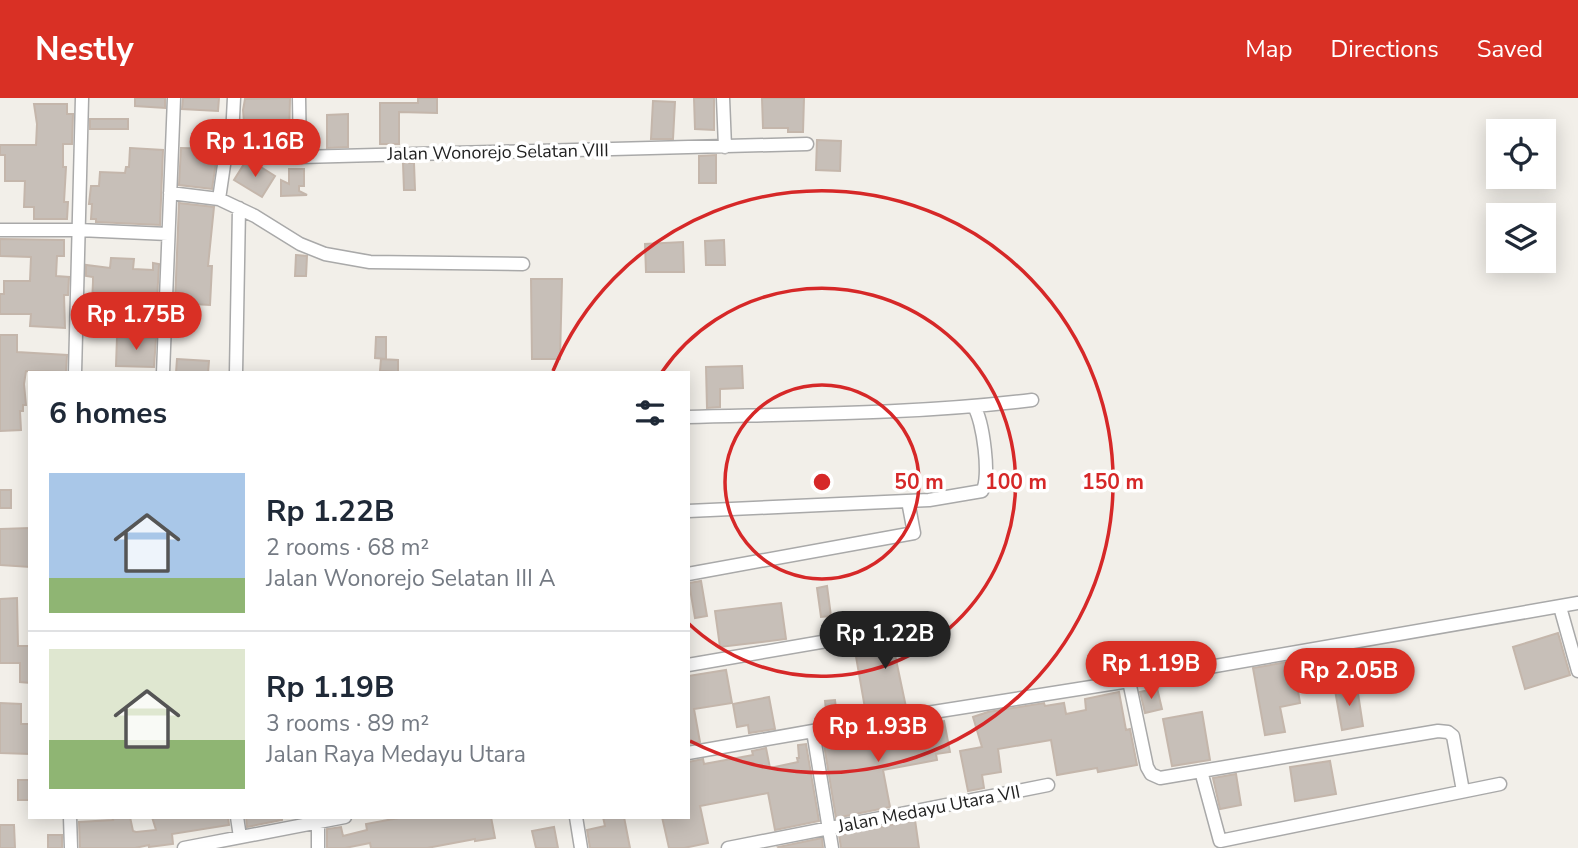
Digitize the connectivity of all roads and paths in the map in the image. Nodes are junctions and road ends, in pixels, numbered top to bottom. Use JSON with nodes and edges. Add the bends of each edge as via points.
{"nodes":[{"id":1,"x":82,"y":98,"type":"edge"},
{"id":2,"x":174,"y":98,"type":"edge"},
{"id":3,"x":234,"y":98,"type":"edge"},
{"id":4,"x":299,"y":98,"type":"edge"},
{"id":5,"x":723,"y":98,"type":"edge"},
{"id":6,"x":807,"y":144,"type":"dead end"},
{"id":7,"x":725,"y":147,"type":"junction"},
{"id":8,"x":236,"y":155,"type":"junction"},
{"id":9,"x":300,"y":157,"type":"junction"},
{"id":10,"x":170,"y":193,"type":"junction"},
{"id":11,"x":219,"y":199,"type":"junction"},
{"id":12,"x":239,"y":208,"type":"junction"},
{"id":13,"x":0,"y":230,"type":"edge"},
{"id":14,"x":79,"y":230,"type":"junction"},
{"id":15,"x":168,"y":234,"type":"junction"},
{"id":16,"x":523,"y":264,"type":"dead end"},
{"id":17,"x":75,"y":371,"type":"edge"},
{"id":18,"x":163,"y":371,"type":"edge"},
{"id":19,"x":236,"y":371,"type":"edge"},
{"id":20,"x":1031,"y":400,"type":"dead end"},
{"id":21,"x":974,"y":407,"type":"junction"},
{"id":22,"x":690,"y":417,"type":"edge"},
{"id":23,"x":908,"y":501,"type":"junction"},
{"id":24,"x":690,"y":510,"type":"edge"},
{"id":25,"x":690,"y":575,"type":"edge"},
{"id":26,"x":1578,"y":603,"type":"edge"},
{"id":27,"x":1560,"y":607,"type":"junction"},
{"id":28,"x":920,"y":625,"type":"dead end"},
{"id":29,"x":690,"y":665,"type":"edge"},
{"id":30,"x":1578,"y":671,"type":"edge"},
{"id":31,"x":1129,"y":681,"type":"junction"},
{"id":32,"x":813,"y":731,"type":"junction"},
{"id":33,"x":690,"y":753,"type":"edge"},
{"id":34,"x":1200,"y":771,"type":"junction"},
{"id":35,"x":1500,"y":784,"type":"dead end"},
{"id":36,"x":1048,"y":785,"type":"dead end"},
{"id":37,"x":1463,"y":792,"type":"junction"},
{"id":38,"x":70,"y":819,"type":"edge"},
{"id":39,"x":237,"y":819,"type":"edge"},
{"id":40,"x":334,"y":819,"type":"edge"},
{"id":41,"x":576,"y":819,"type":"edge"},
{"id":42,"x":318,"y":822,"type":"junction"},
{"id":43,"x":829,"y":829,"type":"junction"},
{"id":44,"x":240,"y":837,"type":"junction"},
{"id":45,"x":225,"y":844,"type":"edge"},
{"id":46,"x":71,"y":848,"type":"edge"},
{"id":47,"x":184,"y":848,"type":"edge"},
{"id":48,"x":318,"y":848,"type":"edge"},
{"id":49,"x":581,"y":848,"type":"edge"},
{"id":50,"x":728,"y":848,"type":"edge"},
{"id":51,"x":832,"y":848,"type":"edge"}],
"edges":[{"from":1,"to":14,"type":"street"},
{"from":2,"to":10,"type":"street"},
{"from":3,"to":8,"type":"street"},
{"from":4,"to":9,"type":"street"},
{"from":5,"to":7,"type":"street"},
{"from":6,"to":7,"type":"street","name":"Jalan Wonorejo Selatan VIII"},
{"from":7,"to":9,"type":"street","name":"Jalan Wonorejo Selatan VIII"},
{"from":8,"to":9,"type":"street","name":"Jalan Wonorejo Selatan VIII"},
{"from":8,"to":11,"type":"street","via":[[225,158]]},
{"from":10,"to":11,"type":"street"},
{"from":10,"to":15,"type":"street"},
{"from":11,"to":12,"type":"street"},
{"from":12,"to":16,"type":"street","via":[[300,244],[346,259]]},
{"from":12,"to":19,"type":"street"},
{"from":13,"to":14,"type":"street"},
{"from":14,"to":15,"type":"street"},
{"from":14,"to":17,"type":"street"},
{"from":15,"to":18,"type":"street"},
{"from":20,"to":21,"type":"street"},
{"from":21,"to":22,"type":"street"},
{"from":21,"to":23,"type":"street","via":[[979,414],[986,486],[974,494]]},
{"from":23,"to":24,"type":"street"},
{"from":23,"to":25,"type":"street","via":[[914,533]]},
{"from":26,"to":27,"type":"street"},
{"from":27,"to":30,"type":"street"},
{"from":27,"to":31,"type":"street"},
{"from":28,"to":29,"type":"street"},
{"from":31,"to":32,"type":"street"},
{"from":31,"to":34,"type":"street","via":[[1151,774],[1160,778]]},
{"from":32,"to":33,"type":"street"},
{"from":32,"to":43,"type":"street"},
{"from":34,"to":37,"type":"street","via":[[1438,730],[1454,736]]},
{"from":34,"to":37,"type":"street","via":[[1220,841]]},
{"from":35,"to":37,"type":"street"},
{"from":36,"to":43,"type":"street","name":"Jalan Medayu Utara VII"},
{"from":38,"to":46,"type":"street"},
{"from":39,"to":44,"type":"street"},
{"from":40,"to":42,"type":"street"},
{"from":41,"to":49,"type":"street"},
{"from":42,"to":44,"type":"street"},
{"from":42,"to":48,"type":"street"},
{"from":43,"to":50,"type":"street","name":"Jalan Medayu Utara VII"},
{"from":43,"to":51,"type":"street"},
{"from":44,"to":45,"type":"street"},
{"from":45,"to":47,"type":"street"}]}
